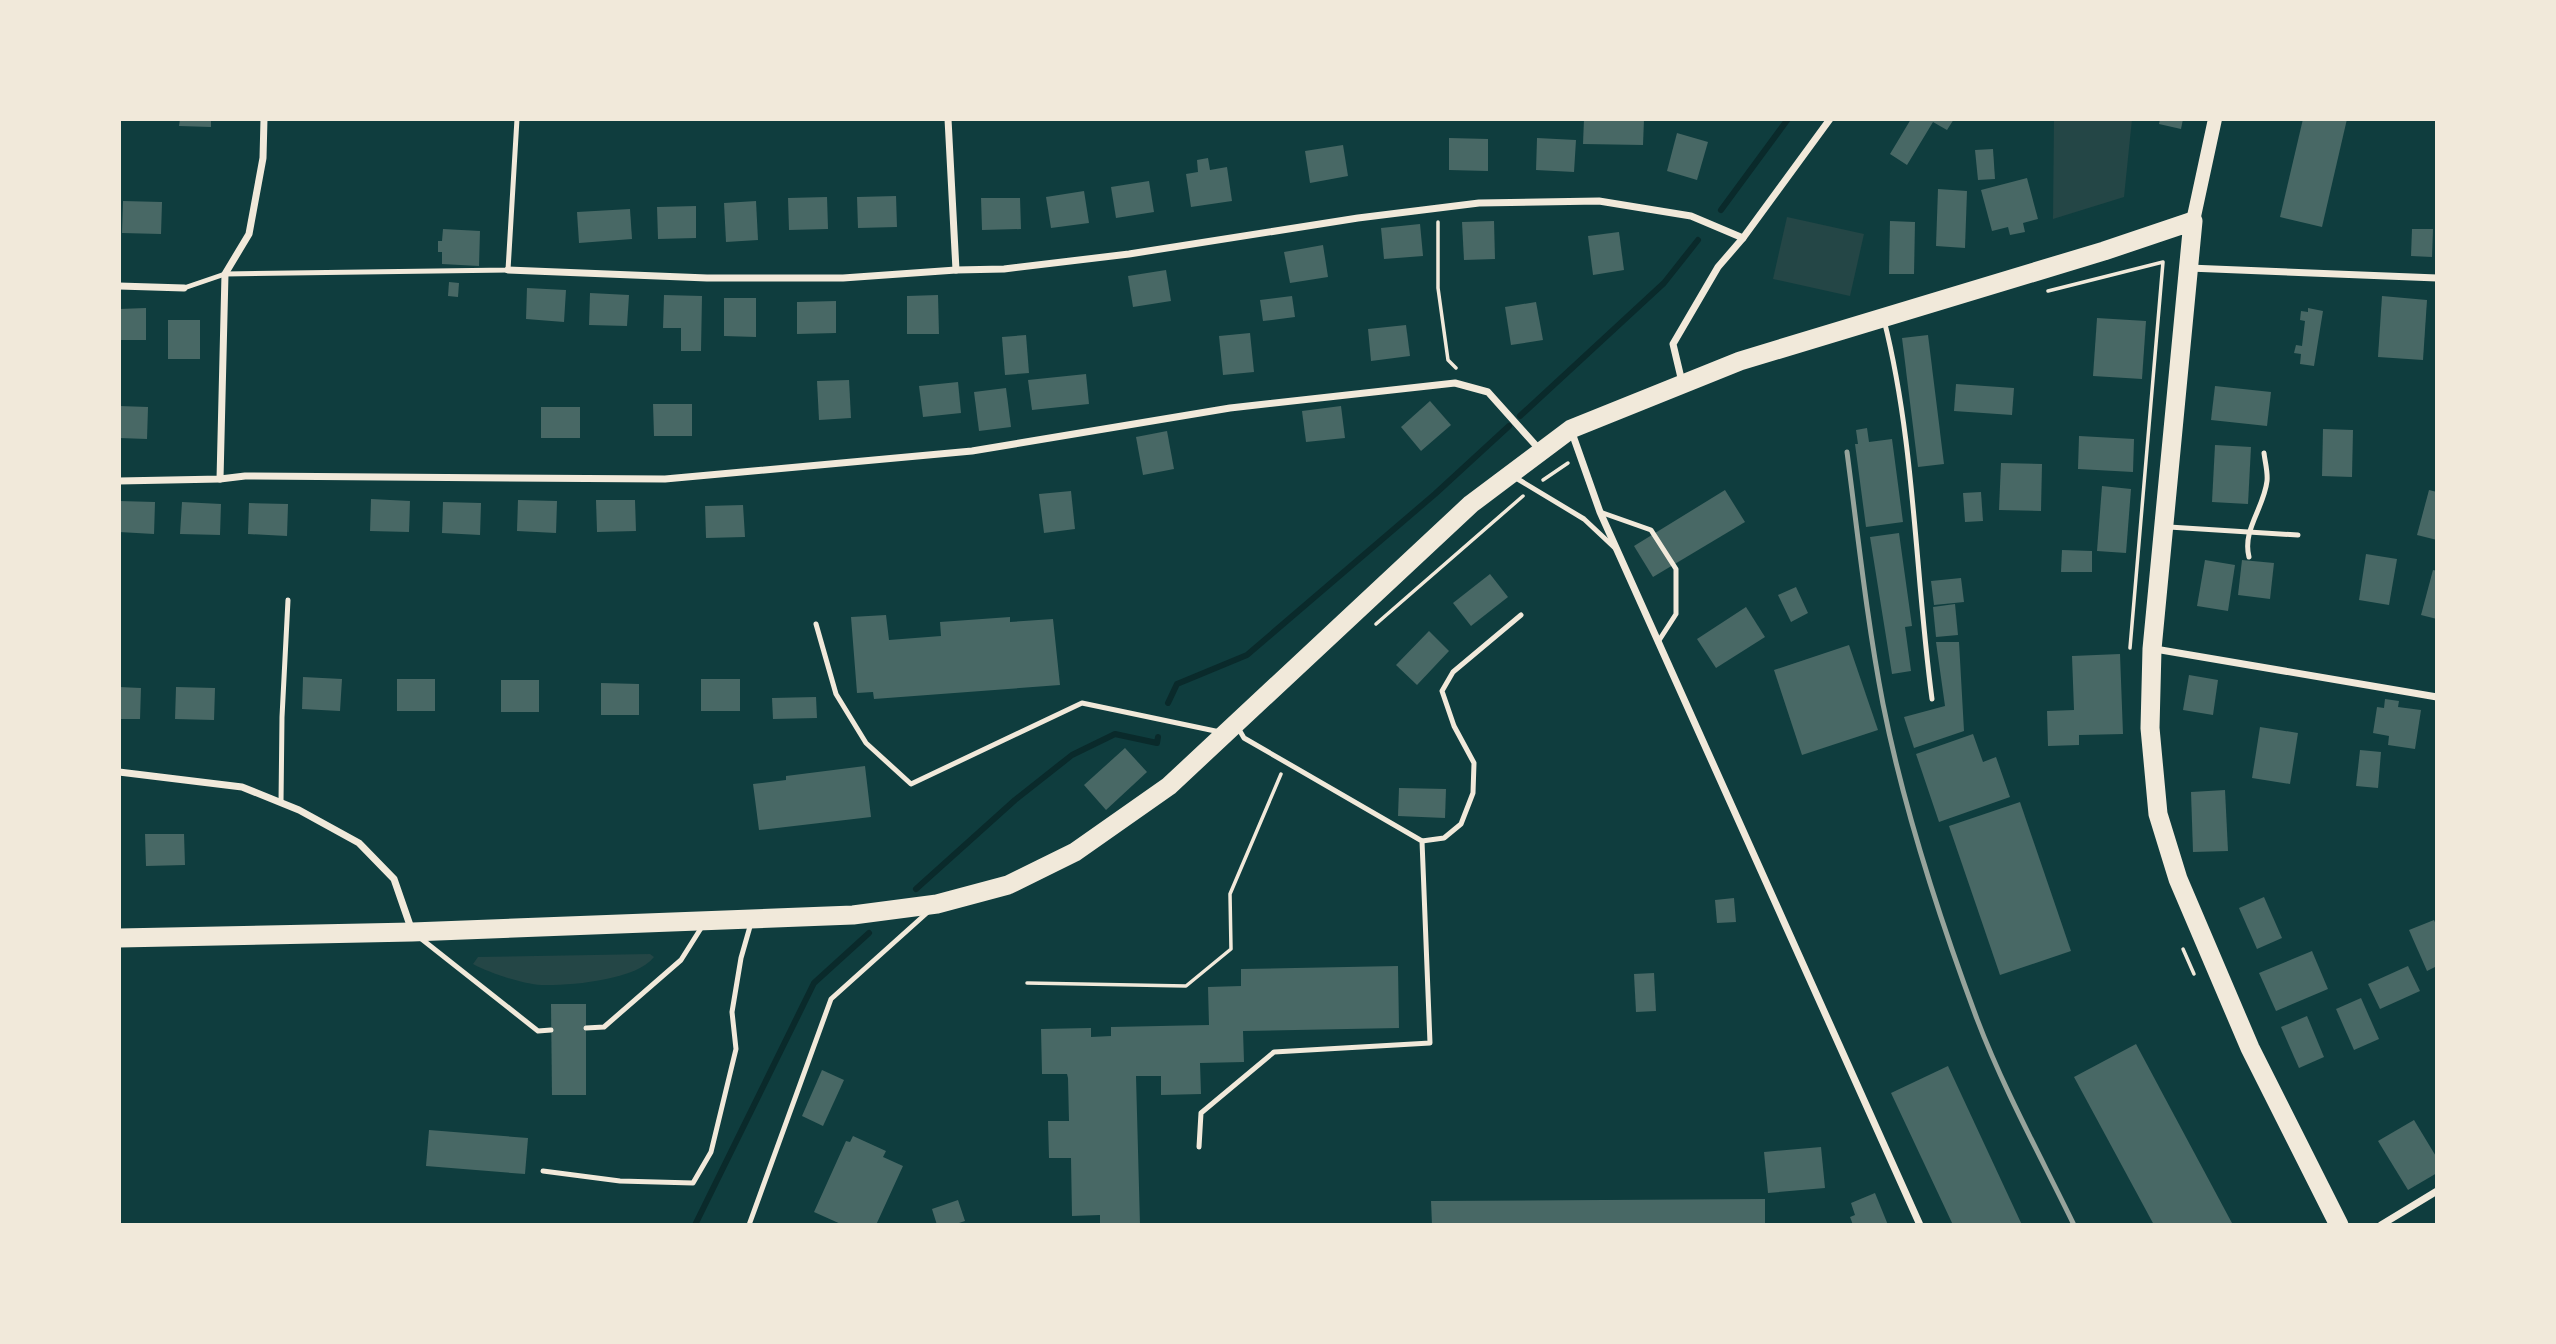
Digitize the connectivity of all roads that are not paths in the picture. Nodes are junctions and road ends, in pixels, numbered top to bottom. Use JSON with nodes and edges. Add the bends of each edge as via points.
{"nodes":[{"id":1,"x":264,"y":119,"type":"edge"},
{"id":2,"x":517,"y":119,"type":"edge"},
{"id":3,"x":948,"y":119,"type":"edge"},
{"id":4,"x":1830,"y":119,"type":"edge"},
{"id":5,"x":2215,"y":119,"type":"edge"},
{"id":6,"x":2193,"y":221,"type":"junction"},
{"id":7,"x":1743,"y":239,"type":"junction"},
{"id":8,"x":2187,"y":267,"type":"junction"},
{"id":9,"x":508,"y":270,"type":"junction"},
{"id":10,"x":956,"y":270,"type":"junction"},
{"id":11,"x":225,"y":274,"type":"junction"},
{"id":12,"x":2437,"y":278,"type":"edge"},
{"id":13,"x":119,"y":286,"type":"edge"},
{"id":14,"x":184,"y":288,"type":"joint"},
{"id":15,"x":1883,"y":316,"type":"junction"},
{"id":16,"x":1683,"y":384,"type":"junction"},
{"id":17,"x":1571,"y":429,"type":"junction"},
{"id":18,"x":1540,"y":450,"type":"junction"},
{"id":19,"x":2264,"y":453,"type":"dead end"},
{"id":20,"x":1509,"y":474,"type":"junction"},
{"id":21,"x":220,"y":480,"type":"junction"},
{"id":22,"x":119,"y":481,"type":"edge"},
{"id":23,"x":1600,"y":512,"type":"junction"},
{"id":24,"x":2162,"y":526,"type":"junction"},
{"id":25,"x":2249,"y":531,"type":"junction"},
{"id":26,"x":2298,"y":535,"type":"dead end"},
{"id":27,"x":1618,"y":551,"type":"junction"},
{"id":28,"x":2249,"y":557,"type":"dead end"},
{"id":29,"x":288,"y":600,"type":"dead end"},
{"id":30,"x":1521,"y":615,"type":"dead end"},
{"id":31,"x":816,"y":624,"type":"dead end"},
{"id":32,"x":1658,"y":642,"type":"junction"},
{"id":33,"x":2152,"y":649,"type":"junction"},
{"id":34,"x":2437,"y":696,"type":"edge"},
{"id":35,"x":1931,"y":699,"type":"dead end"},
{"id":36,"x":1231,"y":729,"type":"junction"},
{"id":37,"x":119,"y":772,"type":"edge"},
{"id":38,"x":281,"y":803,"type":"junction"},
{"id":39,"x":1422,"y":841,"type":"junction"},
{"id":40,"x":937,"y":904,"type":"junction"},
{"id":41,"x":753,"y":917,"type":"junction"},
{"id":42,"x":707,"y":919,"type":"junction"},
{"id":43,"x":412,"y":932,"type":"junction"},
{"id":44,"x":119,"y":938,"type":"edge"},
{"id":45,"x":586,"y":1028,"type":"dead end"},
{"id":46,"x":551,"y":1030,"type":"dead end"},
{"id":47,"x":1199,"y":1147,"type":"dead end"},
{"id":48,"x":543,"y":1171,"type":"dead end"},
{"id":49,"x":2437,"y":1191,"type":"edge"},
{"id":50,"x":749,"y":1225,"type":"edge"},
{"id":51,"x":1920,"y":1225,"type":"edge"},
{"id":52,"x":2339,"y":1225,"type":"edge"},
{"id":53,"x":2381,"y":1225,"type":"edge"}],
"edges":[{"from":1,"to":11,"type":"street","via":[[263,158],[248,234]]},
{"from":2,"to":9,"type":"lane"},
{"from":3,"to":10,"type":"street"},
{"from":4,"to":7,"type":"street"},
{"from":5,"to":6,"type":"main road"},
{"from":6,"to":8,"type":"highway"},
{"from":6,"to":15,"type":"highway"},
{"from":7,"to":10,"type":"street","via":[[1691,216],[1599,201],[1479,203],[1129,254]]},
{"from":7,"to":16,"type":"street","via":[[1718,267],[1673,344]]},
{"from":8,"to":12,"type":"street"},
{"from":8,"to":24,"type":"highway"},
{"from":9,"to":10,"type":"street","via":[[843,278]]},
{"from":9,"to":11,"type":"lane"},
{"from":11,"to":14,"type":"lane"},
{"from":11,"to":21,"type":"street"},
{"from":13,"to":14,"type":"street"},
{"from":15,"to":16,"type":"highway"},
{"from":15,"to":35,"type":"lane","via":[[1907,453]]},
{"from":16,"to":17,"type":"highway"},
{"from":17,"to":18,"type":"highway"},
{"from":17,"to":23,"type":"street"},
{"from":18,"to":20,"type":"highway"},
{"from":18,"to":21,"type":"street","via":[[1488,392],[1455,383],[1230,408],[972,451],[664,479],[245,476]]},
{"from":19,"to":25,"type":"lane","via":[[2267,479]]},
{"from":20,"to":27,"type":"lane","via":[[1584,519]]},
{"from":20,"to":36,"type":"highway","via":[[1471,503]]},
{"from":21,"to":22,"type":"street"},
{"from":23,"to":27,"type":"street"},
{"from":23,"to":32,"type":"lane","via":[[1651,530],[1676,569],[1676,614]]},
{"from":24,"to":25,"type":"lane"},
{"from":24,"to":33,"type":"highway"},
{"from":25,"to":26,"type":"lane"},
{"from":25,"to":28,"type":"lane","via":[[2245,544]]},
{"from":27,"to":32,"type":"street"},
{"from":29,"to":38,"type":"lane"},
{"from":30,"to":39,"type":"lane","via":[[1453,672],[1442,691],[1474,763],[1473,793],[1461,824],[1444,838]]},
{"from":31,"to":36,"type":"lane","via":[[836,694],[866,743],[911,784],[1082,703]]},
{"from":32,"to":51,"type":"street"},
{"from":33,"to":34,"type":"street"},
{"from":33,"to":52,"type":"highway","via":[[2150,728],[2158,814],[2178,879],[2250,1048]]},
{"from":36,"to":39,"type":"lane"},
{"from":36,"to":40,"type":"highway","via":[[1169,786],[1075,852],[1008,885]]},
{"from":37,"to":38,"type":"street","via":[[242,787]]},
{"from":38,"to":43,"type":"street","via":[[359,843],[394,879]]},
{"from":39,"to":47,"type":"lane","via":[[1430,1043],[1274,1052],[1201,1113]]},
{"from":40,"to":41,"type":"highway","via":[[853,915]]},
{"from":40,"to":50,"type":"lane","via":[[831,999]]},
{"from":41,"to":42,"type":"highway"},
{"from":41,"to":48,"type":"lane","via":[[732,1012],[736,1049],[711,1152],[693,1183],[630,1182]]},
{"from":42,"to":43,"type":"highway"},
{"from":42,"to":45,"type":"lane","via":[[681,960],[604,1027]]},
{"from":43,"to":44,"type":"highway"},
{"from":43,"to":46,"type":"lane","via":[[538,1031]]},
{"from":49,"to":53,"type":"street"}]}
